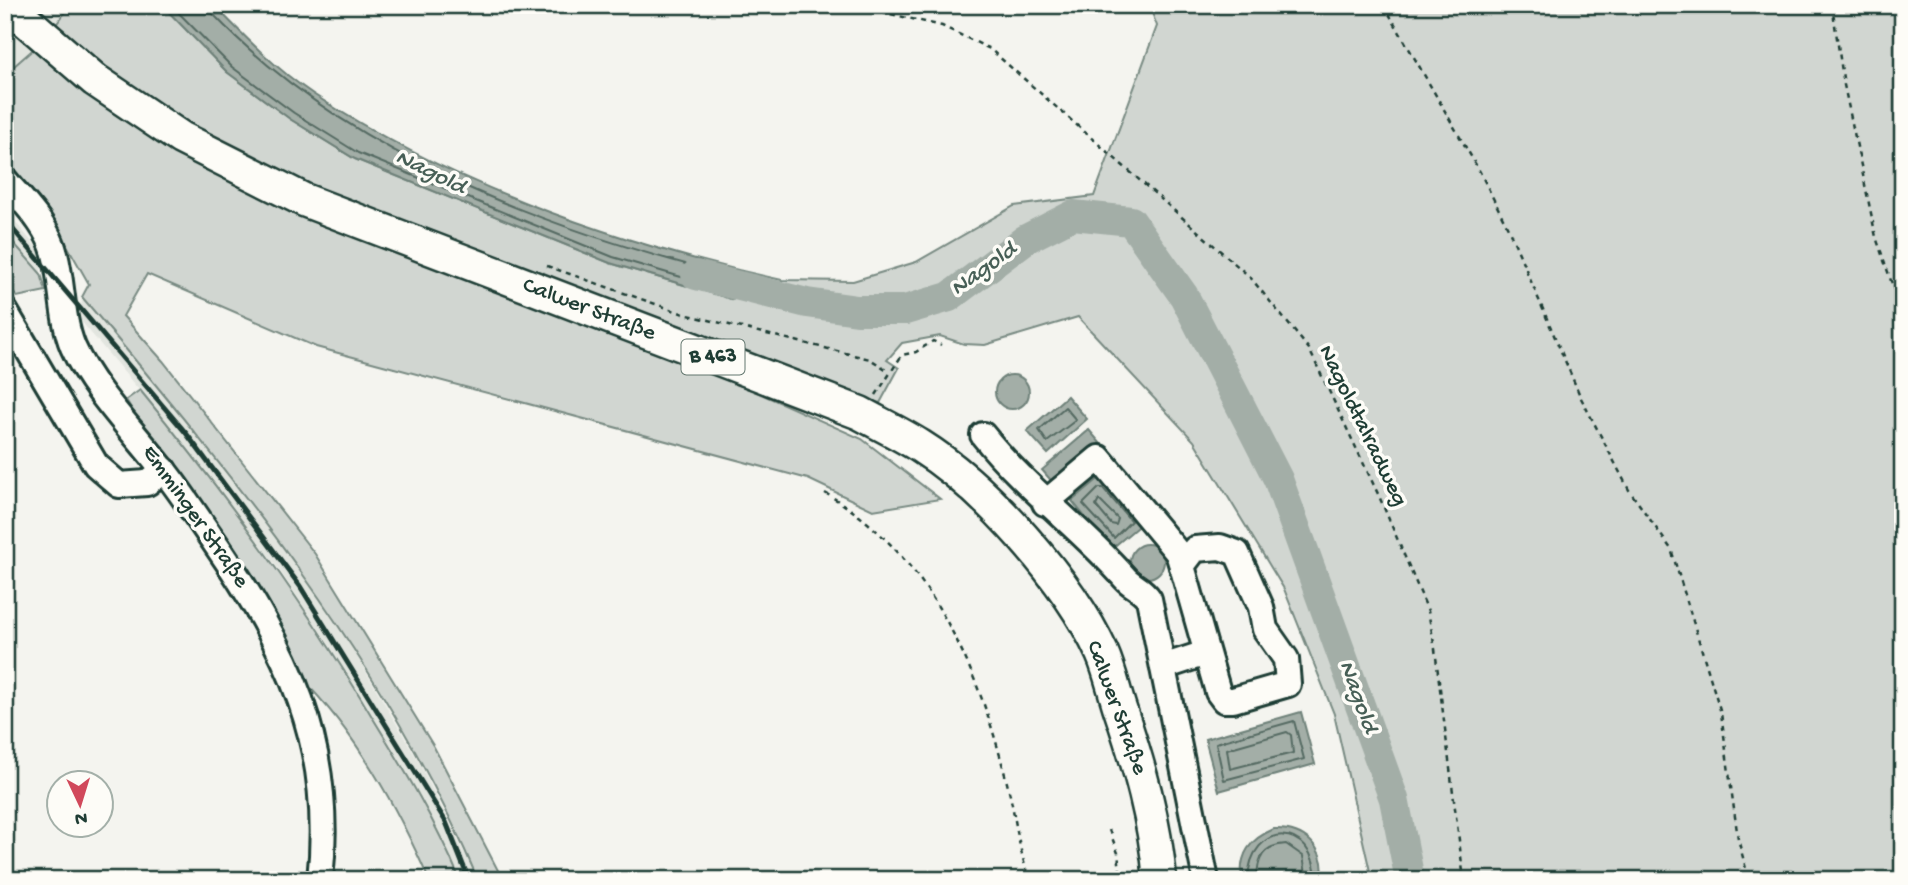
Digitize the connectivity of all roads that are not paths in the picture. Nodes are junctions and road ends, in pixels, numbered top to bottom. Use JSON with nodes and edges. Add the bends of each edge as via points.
{"nodes":[{"id":1,"x":8,"y":5,"type":"edge"},
{"id":2,"x":5,"y":180,"type":"edge"},
{"id":3,"x":5,"y":311,"type":"edge"},
{"id":4,"x":983,"y":435,"type":"dead end"},
{"id":5,"x":164,"y":470,"type":"junction"},
{"id":6,"x":1045,"y":503,"type":"junction"},
{"id":7,"x":1183,"y":574,"type":"junction"},
{"id":8,"x":1149,"y":599,"type":"junction"},
{"id":9,"x":1206,"y":653,"type":"junction"},
{"id":10,"x":1163,"y":667,"type":"junction"},
{"id":11,"x":320,"y":880,"type":"edge"},
{"id":12,"x":1160,"y":880,"type":"edge"},
{"id":13,"x":1206,"y":880,"type":"edge"}],
"edges":[{"from":1,"to":12,"type":"main road","name":"Calwer Straße","number":"B 463","via":[[96,80],[181,138],[304,200],[860,413],[922,447],[982,496],[1033,549],[1102,653],[1141,771],[1157,842]]},
{"from":2,"to":5,"type":"street","name":"Emminger Straße","via":[[43,226],[55,251],[73,347]]},
{"from":3,"to":5,"type":"street","via":[[96,465],[119,485],[147,483]]},
{"from":4,"to":6,"type":"street"},
{"from":5,"to":11,"type":"street","name":"Emminger Straße","via":[[249,593],[306,709],[324,808]]},
{"from":6,"to":7,"type":"street","via":[[1099,458],[1178,553]]},
{"from":6,"to":8,"type":"street"},
{"from":7,"to":8,"type":"street"},
{"from":7,"to":9,"type":"street"},
{"from":7,"to":9,"type":"street","via":[[1195,549],[1220,547],[1237,553],[1261,607],[1265,629],[1286,659],[1288,684],[1224,700]]},
{"from":8,"to":10,"type":"street"},
{"from":9,"to":10,"type":"street"},
{"from":10,"to":13,"type":"street"}]}
